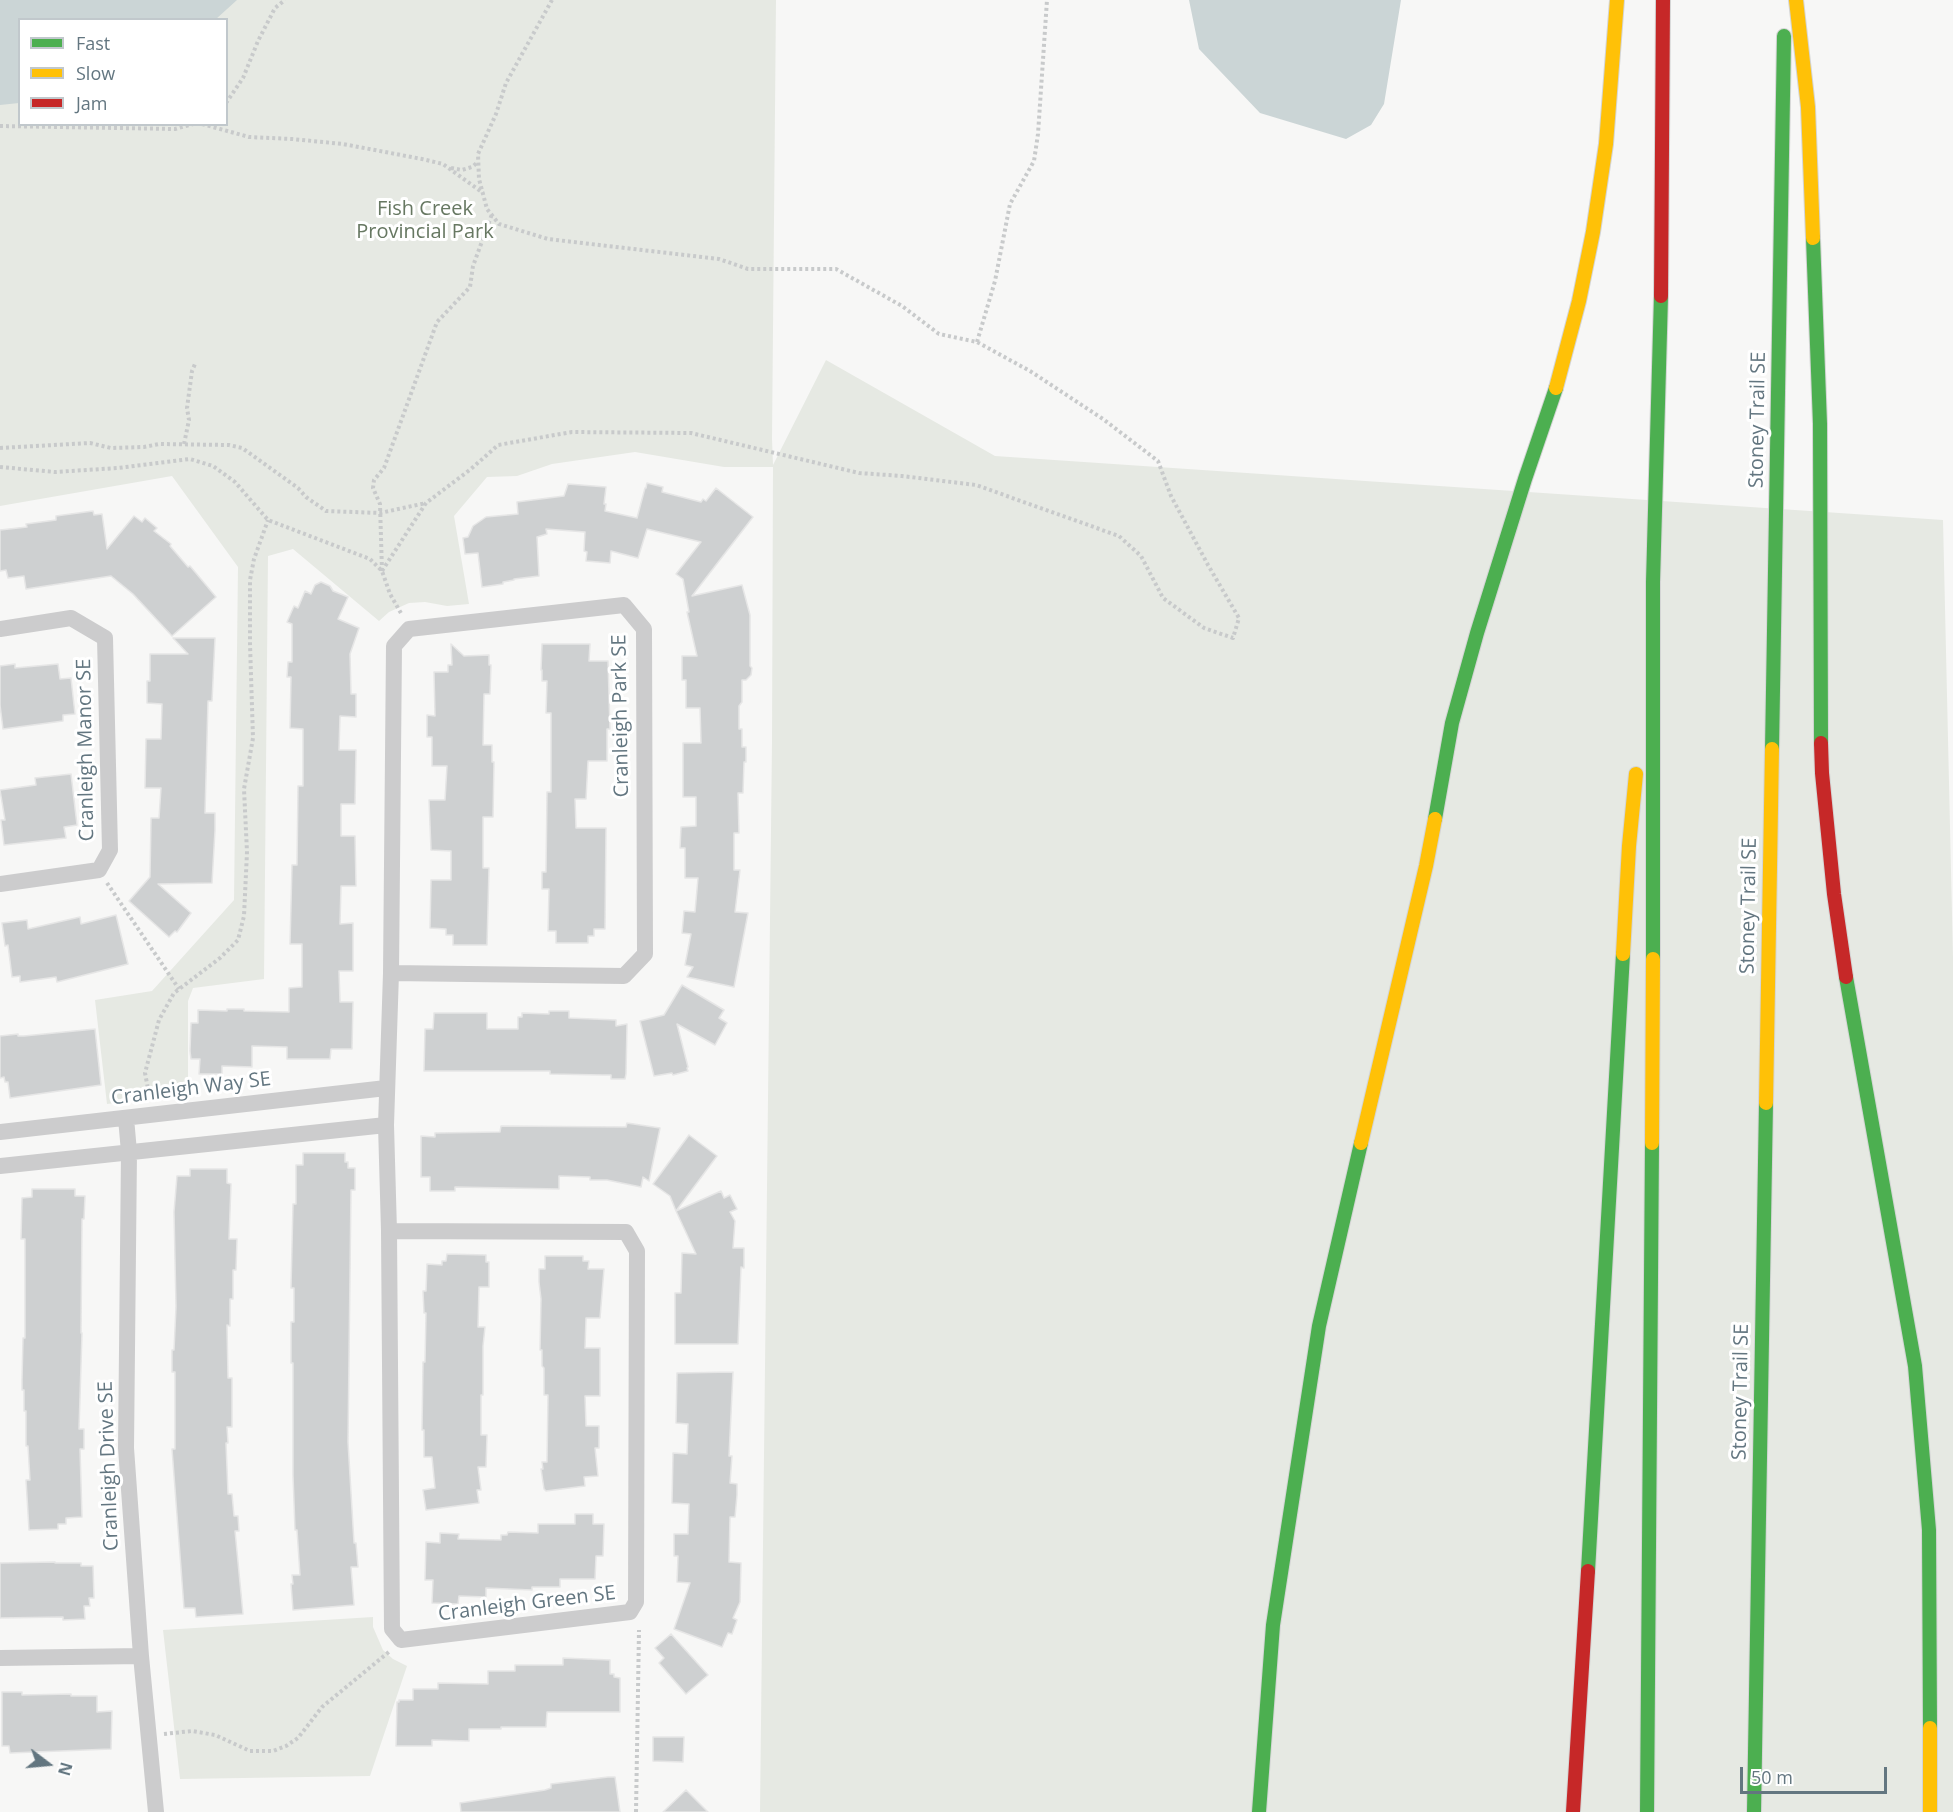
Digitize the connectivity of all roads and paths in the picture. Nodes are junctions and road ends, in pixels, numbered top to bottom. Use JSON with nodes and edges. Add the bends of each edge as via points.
{"nodes":[{"id":1,"x":285,"y":0,"type":"edge"},
{"id":2,"x":552,"y":0,"type":"edge"},
{"id":3,"x":1047,"y":0,"type":"edge"},
{"id":4,"x":1617,"y":0,"type":"edge"},
{"id":5,"x":1663,"y":0,"type":"edge"},
{"id":6,"x":1796,"y":0,"type":"edge"},
{"id":7,"x":1784,"y":12,"type":"edge"},
{"id":8,"x":228,"y":100,"type":"edge"},
{"id":9,"x":0,"y":126,"type":"edge"},
{"id":10,"x":186,"y":126,"type":"edge"},
{"id":11,"x":209,"y":126,"type":"edge"},
{"id":12,"x":479,"y":162,"type":"junction"},
{"id":13,"x":449,"y":168,"type":"junction"},
{"id":14,"x":483,"y":194,"type":"junction"},
{"id":15,"x":492,"y":214,"type":"junction"},
{"id":16,"x":977,"y":342,"type":"junction"},
{"id":17,"x":195,"y":364,"type":"dead end"},
{"id":18,"x":184,"y":444,"type":"junction"},
{"id":19,"x":0,"y":448,"type":"edge"},
{"id":20,"x":0,"y":467,"type":"edge"},
{"id":21,"x":426,"y":503,"type":"junction"},
{"id":22,"x":380,"y":513,"type":"junction"},
{"id":23,"x":268,"y":520,"type":"junction"},
{"id":24,"x":382,"y":571,"type":"junction"},
{"id":25,"x":1653,"y":582,"type":"junction"},
{"id":26,"x":0,"y":629,"type":"edge"},
{"id":27,"x":409,"y":629,"type":"junction"},
{"id":28,"x":1640,"y":731,"type":"dead end"},
{"id":29,"x":1636,"y":766,"type":"dead end"},
{"id":30,"x":99,"y":870,"type":"junction"},
{"id":31,"x":0,"y":884,"type":"edge"},
{"id":32,"x":391,"y":973,"type":"junction"},
{"id":33,"x":179,"y":989,"type":"junction"},
{"id":34,"x":386,"y":1088,"type":"junction"},
{"id":35,"x":151,"y":1101,"type":"dead end"},
{"id":36,"x":126,"y":1118,"type":"junction"},
{"id":37,"x":386,"y":1125,"type":"junction"},
{"id":38,"x":0,"y":1132,"type":"edge"},
{"id":39,"x":129,"y":1152,"type":"junction"},
{"id":40,"x":0,"y":1166,"type":"edge"},
{"id":41,"x":389,"y":1231,"type":"junction"},
{"id":42,"x":639,"y":1630,"type":"dead end"},
{"id":43,"x":401,"y":1640,"type":"junction"},
{"id":44,"x":141,"y":1656,"type":"junction"},
{"id":45,"x":0,"y":1658,"type":"edge"},
{"id":46,"x":148,"y":1736,"type":"junction"},
{"id":47,"x":156,"y":1812,"type":"edge"},
{"id":48,"x":636,"y":1812,"type":"edge"},
{"id":49,"x":1259,"y":1812,"type":"edge"},
{"id":50,"x":1573,"y":1812,"type":"edge"},
{"id":51,"x":1647,"y":1812,"type":"edge"},
{"id":52,"x":1754,"y":1812,"type":"edge"},
{"id":53,"x":1930,"y":1812,"type":"edge"}],
"edges":[{"from":1,"to":8,"type":"path","via":[[275,9],[243,78]]},
{"from":2,"to":12,"type":"path","via":[[506,83],[478,154]]},
{"from":3,"to":16,"type":"path","via":[[1034,161],[1010,204]]},
{"from":4,"to":49,"type":"highway","via":[[1606,144],[1579,301],[1558,382],[1452,723],[1426,866],[1319,1326],[1273,1625]]},
{"from":5,"to":25,"type":"highway","via":[[1662,252]]},
{"from":6,"to":53,"type":"highway","via":[[1808,107],[1820,424],[1822,774],[1849,1001],[1915,1366],[1929,1530]]},
{"from":7,"to":52,"type":"highway","name":"Stoney Trail SE"},
{"from":9,"to":10,"type":"path"},
{"from":11,"to":13,"type":"path","via":[[249,137],[363,148]]},
{"from":12,"to":13,"type":"path","via":[[462,170]]},
{"from":12,"to":14,"type":"path"},
{"from":13,"to":14,"type":"path"},
{"from":14,"to":15,"type":"path"},
{"from":15,"to":16,"type":"path","via":[[499,224],[548,239],[719,259],[748,269],[836,269],[902,306],[939,334]]},
{"from":15,"to":22,"type":"path","via":[[473,266],[470,287],[436,322],[384,468],[374,480]]},
{"from":16,"to":21,"type":"path","via":[[1104,419],[1158,461],[1172,496],[1239,618],[1233,639],[1204,628],[1163,598],[1141,556],[1119,536],[976,485],[859,473],[691,433],[572,432],[498,445]]},
{"from":17,"to":18,"type":"path"},
{"from":18,"to":19,"type":"path"},
{"from":18,"to":22,"type":"path","via":[[242,448],[326,511]]},
{"from":20,"to":23,"type":"path","via":[[55,472],[190,459],[213,465],[235,482]]},
{"from":21,"to":22,"type":"path"},
{"from":21,"to":24,"type":"path"},
{"from":22,"to":24,"type":"path"},
{"from":23,"to":24,"type":"path","via":[[370,559]]},
{"from":23,"to":33,"type":"path","via":[[250,580],[254,738],[244,789],[244,916],[238,940]]},
{"from":24,"to":27,"type":"path"},
{"from":25,"to":28,"type":"highway"},
{"from":25,"to":51,"type":"highway"},
{"from":26,"to":30,"type":"street","name":"Cranleigh Manor SE","via":[[72,618],[105,638],[110,850]]},
{"from":27,"to":32,"type":"street","via":[[394,645]]},
{"from":27,"to":32,"type":"street","name":"Cranleigh Park SE","via":[[624,604],[644,629],[645,954],[624,976]]},
{"from":29,"to":50,"type":"highway"},
{"from":30,"to":31,"type":"street"},
{"from":30,"to":33,"type":"path"},
{"from":32,"to":34,"type":"street"},
{"from":33,"to":35,"type":"path","via":[[159,1020],[151,1049],[145,1073]]},
{"from":34,"to":36,"type":"street","name":"Cranleigh Way SE"},
{"from":34,"to":37,"type":"street"},
{"from":36,"to":38,"type":"street","name":"Cranleigh Way SE"},
{"from":36,"to":39,"type":"street","name":"Cranleigh Drive SE"},
{"from":37,"to":39,"type":"street"},
{"from":37,"to":41,"type":"street"},
{"from":39,"to":40,"type":"street"},
{"from":39,"to":44,"type":"street","name":"Cranleigh Drive SE","via":[[126,1448]]},
{"from":41,"to":43,"type":"street","via":[[392,1629]]},
{"from":41,"to":43,"type":"street","name":"Cranleigh Green SE","via":[[626,1232],[637,1251],[636,1602],[630,1612]]},
{"from":42,"to":48,"type":"path"},
{"from":43,"to":46,"type":"path","via":[[322,1707],[298,1738],[286,1746],[249,1751],[215,1735],[192,1731]]},
{"from":44,"to":45,"type":"street"},
{"from":44,"to":46,"type":"street","name":"Cranleigh Drive SE"},
{"from":46,"to":47,"type":"street","name":"Cranleigh Drive SE"}]}
